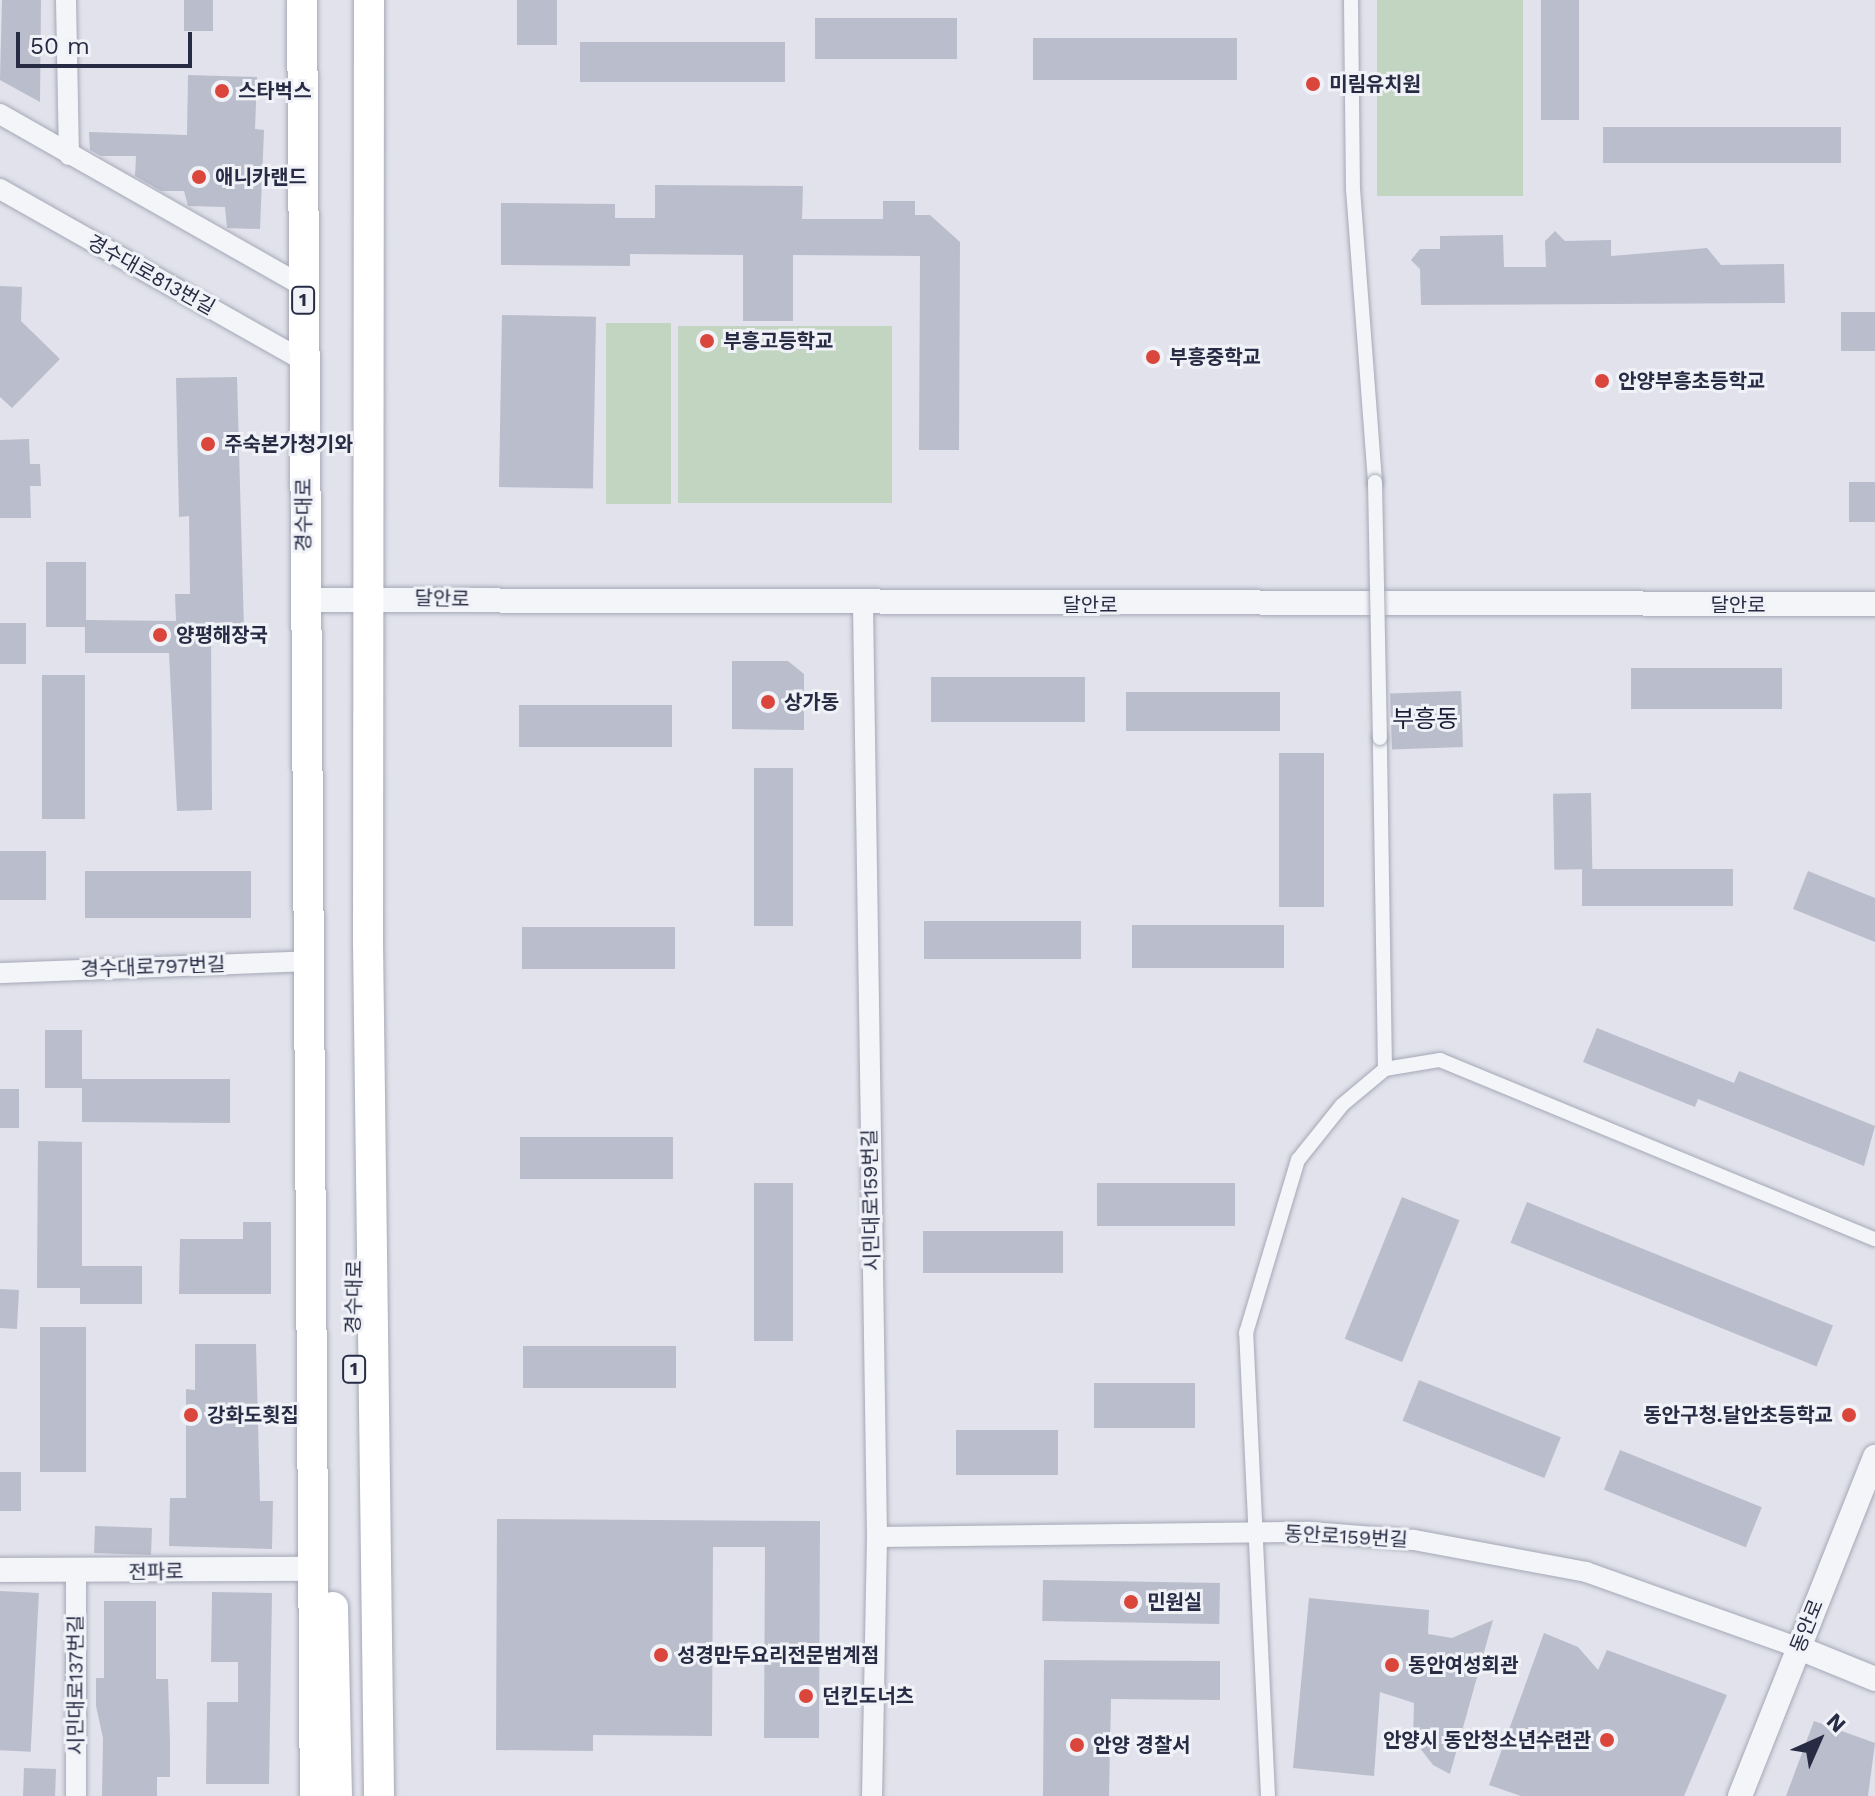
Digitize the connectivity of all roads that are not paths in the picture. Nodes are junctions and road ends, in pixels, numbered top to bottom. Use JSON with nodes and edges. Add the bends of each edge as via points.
{"nodes":[{"id":1,"x":66,"y":0,"type":"edge"},
{"id":2,"x":302,"y":0,"type":"edge"},
{"id":3,"x":369,"y":0,"type":"edge"},
{"id":4,"x":1351,"y":0,"type":"edge"},
{"id":5,"x":0,"y":114,"type":"edge"},
{"id":6,"x":69,"y":155,"type":"junction"},
{"id":7,"x":0,"y":189,"type":"edge"},
{"id":8,"x":303,"y":286,"type":"junction"},
{"id":9,"x":302,"y":360,"type":"junction"},
{"id":10,"x":369,"y":598,"type":"junction"},
{"id":11,"x":304,"y":600,"type":"junction"},
{"id":12,"x":863,"y":604,"type":"junction"},
{"id":13,"x":1875,"y":604,"type":"edge"},
{"id":14,"x":368,"y":942,"type":"junction"},
{"id":15,"x":306,"y":961,"type":"junction"},
{"id":16,"x":0,"y":973,"type":"edge"},
{"id":17,"x":306,"y":1030,"type":"junction"},
{"id":18,"x":1385,"y":1069,"type":"junction"},
{"id":19,"x":1875,"y":1239,"type":"edge"},
{"id":20,"x":1875,"y":1457,"type":"edge"},
{"id":21,"x":1255,"y":1533,"type":"junction"},
{"id":22,"x":877,"y":1537,"type":"junction"},
{"id":23,"x":312,"y":1569,"type":"junction"},
{"id":24,"x":0,"y":1570,"type":"edge"},
{"id":25,"x":76,"y":1574,"type":"junction"},
{"id":26,"x":1799,"y":1648,"type":"junction"},
{"id":27,"x":1875,"y":1679,"type":"edge"},
{"id":28,"x":76,"y":1796,"type":"edge"},
{"id":29,"x":315,"y":1796,"type":"edge"},
{"id":30,"x":337,"y":1796,"type":"edge"},
{"id":31,"x":360,"y":1796,"type":"edge"},
{"id":32,"x":379,"y":1796,"type":"edge"},
{"id":33,"x":872,"y":1796,"type":"edge"},
{"id":34,"x":1268,"y":1796,"type":"edge"},
{"id":35,"x":1740,"y":1796,"type":"edge"}],
"edges":[{"from":1,"to":6,"type":"street"},
{"from":2,"to":8,"type":"main road","name":"경수대로","number":"1"},
{"from":3,"to":10,"type":"main road","name":"경수대로","number":"1"},
{"from":4,"to":18,"type":"street","bridge":true,"via":[[1353,189],[1375,482]]},
{"from":5,"to":6,"type":"street"},
{"from":6,"to":8,"type":"street"},
{"from":7,"to":9,"type":"street","name":"경수대로813번길"},
{"from":8,"to":9,"type":"main road","name":"경수대로","number":"1"},
{"from":9,"to":11,"type":"main road","name":"경수대로","number":"1"},
{"from":10,"to":11,"type":"street","name":"달안로"},
{"from":10,"to":12,"type":"street","name":"달안로"},
{"from":10,"to":14,"type":"main road","name":"경수대로","number":"1"},
{"from":11,"to":15,"type":"main road","name":"경수대로","number":"1"},
{"from":12,"to":13,"type":"street","name":"달안로"},
{"from":12,"to":22,"type":"street","name":"시민대로159번길"},
{"from":14,"to":31,"type":"main road","name":"경수대로","number":"1","via":[[353,1303]]},
{"from":14,"to":32,"type":"main road","name":"경수대로"},
{"from":15,"to":16,"type":"street","name":"경수대로797번길"},
{"from":15,"to":17,"type":"main road","name":"경수대로","number":"1"},
{"from":17,"to":23,"type":"main road","name":"경수대로"},
{"from":17,"to":30,"type":"main road","name":"경수대로","number":"1","via":[[327,1305]]},
{"from":18,"to":19,"type":"street","via":[[1440,1060]]},
{"from":18,"to":21,"type":"street","via":[[1342,1105],[1298,1160],[1262,1272],[1246,1333]]},
{"from":20,"to":26,"type":"street","name":"동안로"},
{"from":21,"to":22,"type":"street","name":"동안로159번길"},
{"from":21,"to":26,"type":"street","name":"동안로159번길","via":[[1414,1540],[1586,1572]]},
{"from":21,"to":34,"type":"street"},
{"from":22,"to":33,"type":"street","name":"시민대로159번길"},
{"from":23,"to":25,"type":"street","name":"전파로"},
{"from":23,"to":29,"type":"main road","name":"경수대로"},
{"from":24,"to":25,"type":"street","name":"전파로"},
{"from":25,"to":28,"type":"street","name":"시민대로137번길"},
{"from":26,"to":27,"type":"street"},
{"from":26,"to":35,"type":"street","name":"동안로"}]}
